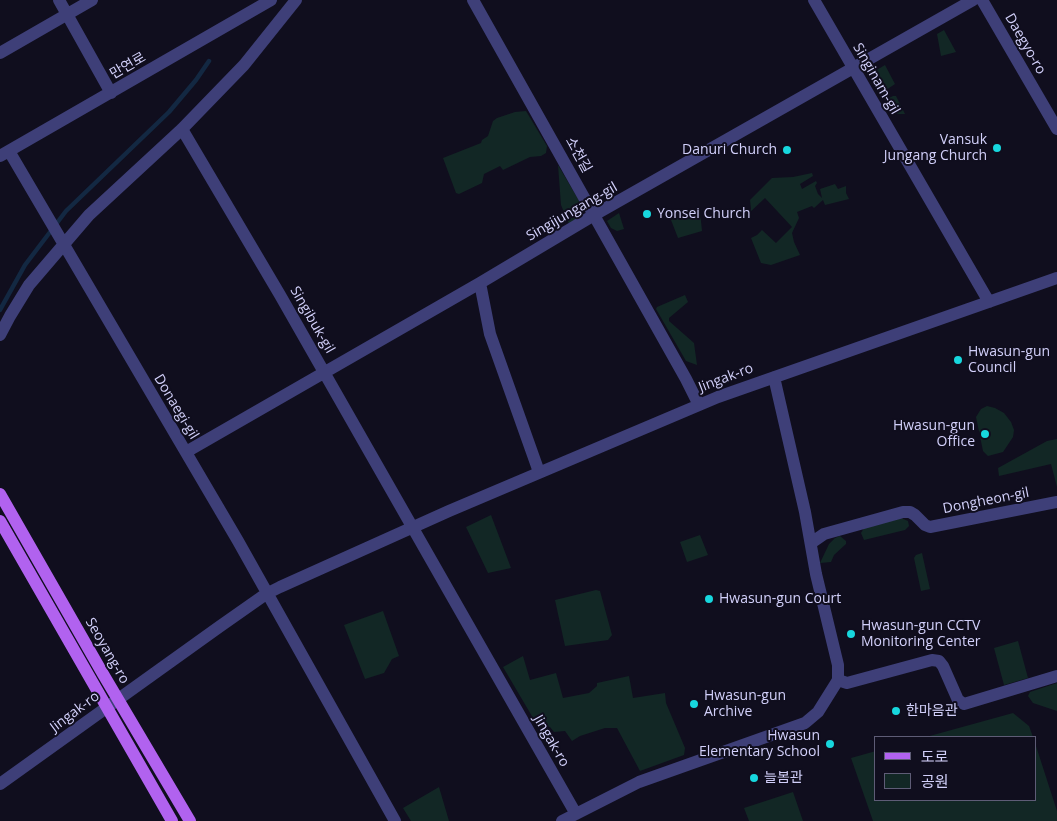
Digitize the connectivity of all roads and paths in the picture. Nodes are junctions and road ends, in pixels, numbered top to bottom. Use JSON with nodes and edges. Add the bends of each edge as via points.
{"nodes":[{"id":1,"x":59,"y":0,"type":"edge"},
{"id":2,"x":92,"y":0,"type":"edge"},
{"id":3,"x":271,"y":0,"type":"edge"},
{"id":4,"x":296,"y":0,"type":"edge"},
{"id":5,"x":473,"y":0,"type":"edge"},
{"id":6,"x":814,"y":0,"type":"edge"},
{"id":7,"x":973,"y":0,"type":"edge"},
{"id":8,"x":982,"y":0,"type":"edge"},
{"id":9,"x":67,"y":15,"type":"junction"},
{"id":10,"x":0,"y":53,"type":"edge"},
{"id":11,"x":854,"y":69,"type":"junction"},
{"id":12,"x":111,"y":93,"type":"junction"},
{"id":13,"x":182,"y":129,"type":"junction"},
{"id":14,"x":1057,"y":129,"type":"edge"},
{"id":15,"x":5,"y":154,"type":"edge"},
{"id":16,"x":594,"y":215,"type":"junction"},
{"id":17,"x":61,"y":241,"type":"junction"},
{"id":18,"x":1057,"y":278,"type":"edge"},
{"id":19,"x":480,"y":283,"type":"junction"},
{"id":20,"x":989,"y":302,"type":"junction"},
{"id":21,"x":0,"y":335,"type":"edge"},
{"id":22,"x":324,"y":373,"type":"junction"},
{"id":23,"x":774,"y":377,"type":"junction"},
{"id":24,"x":698,"y":404,"type":"junction"},
{"id":25,"x":186,"y":452,"type":"junction"},
{"id":26,"x":539,"y":472,"type":"junction"},
{"id":27,"x":0,"y":494,"type":"edge"},
{"id":28,"x":1057,"y":502,"type":"edge"},
{"id":29,"x":0,"y":521,"type":"edge"},
{"id":30,"x":413,"y":527,"type":"junction"},
{"id":31,"x":811,"y":543,"type":"junction"},
{"id":32,"x":266,"y":594,"type":"junction"},
{"id":33,"x":1057,"y":676,"type":"edge"},
{"id":34,"x":838,"y":680,"type":"junction"},
{"id":35,"x":118,"y":699,"type":"junction"},
{"id":36,"x":106,"y":707,"type":"junction"},
{"id":37,"x":0,"y":784,"type":"edge"},
{"id":38,"x":576,"y":814,"type":"junction"},
{"id":39,"x":172,"y":821,"type":"edge"},
{"id":40,"x":190,"y":821,"type":"edge"},
{"id":41,"x":395,"y":821,"type":"edge"},
{"id":42,"x":562,"y":821,"type":"edge"}],
"edges":[{"from":1,"to":9,"type":"street"},
{"from":2,"to":9,"type":"street"},
{"from":3,"to":12,"type":"street","name":"만연로"},
{"from":4,"to":13,"type":"street","via":[[244,65]]},
{"from":5,"to":16,"type":"street","name":"소천길"},
{"from":6,"to":11,"type":"street","name":"Singinam-gil"},
{"from":7,"to":11,"type":"street","name":"Singijungang-gil"},
{"from":8,"to":14,"type":"street","name":"Daegyo-ro"},
{"from":9,"to":10,"type":"street"},
{"from":9,"to":12,"type":"street"},
{"from":11,"to":16,"type":"street","name":"Singijungang-gil"},
{"from":11,"to":20,"type":"street","name":"Singinam-gil"},
{"from":12,"to":15,"type":"street","name":"만연로"},
{"from":13,"to":17,"type":"street"},
{"from":13,"to":22,"type":"street","name":"Singibuk-gil"},
{"from":15,"to":17,"type":"street","name":"Donaegi-gil"},
{"from":16,"to":19,"type":"street","name":"Singijungang-gil"},
{"from":16,"to":24,"type":"street","name":"소천길"},
{"from":17,"to":21,"type":"street","via":[[29,285]]},
{"from":17,"to":25,"type":"street","name":"Donaegi-gil"},
{"from":18,"to":20,"type":"street","name":"Jingak-ro"},
{"from":19,"to":22,"type":"street","name":"Singijungang-gil"},
{"from":19,"to":26,"type":"street","via":[[490,334]]},
{"from":20,"to":23,"type":"street","name":"Jingak-ro"},
{"from":22,"to":25,"type":"street","name":"Singijungang-gil"},
{"from":22,"to":30,"type":"street","name":"Singibuk-gil"},
{"from":23,"to":24,"type":"street","name":"Jingak-ro"},
{"from":23,"to":31,"type":"street"},
{"from":24,"to":26,"type":"street","name":"Jingak-ro"},
{"from":25,"to":32,"type":"street","name":"Donaegi-gil"},
{"from":26,"to":30,"type":"street","name":"Jingak-ro"},
{"from":27,"to":35,"type":"main road","name":"Seoyang-ro"},
{"from":28,"to":31,"type":"street","name":"Dongheon-gil","via":[[930,527],[910,512],[903,512],[824,534]]},
{"from":29,"to":36,"type":"main road","name":"Seoyang-ro"},
{"from":30,"to":32,"type":"street","name":"Jingak-ro"},
{"from":30,"to":38,"type":"street","name":"Jingak-ro"},
{"from":31,"to":34,"type":"street","via":[[838,665]]},
{"from":32,"to":35,"type":"street","name":"Jingak-ro"},
{"from":32,"to":41,"type":"street"},
{"from":33,"to":34,"type":"street","via":[[964,704],[958,700],[939,661],[932,660],[847,683]]},
{"from":34,"to":38,"type":"street","via":[[818,712],[805,723],[639,782]]},
{"from":35,"to":36,"type":"street","name":"Jingak-ro"},
{"from":35,"to":40,"type":"main road","name":"Seoyang-ro"},
{"from":36,"to":37,"type":"street","name":"Jingak-ro"},
{"from":36,"to":39,"type":"main road","name":"Seoyang-ro"},
{"from":38,"to":42,"type":"street"}]}
